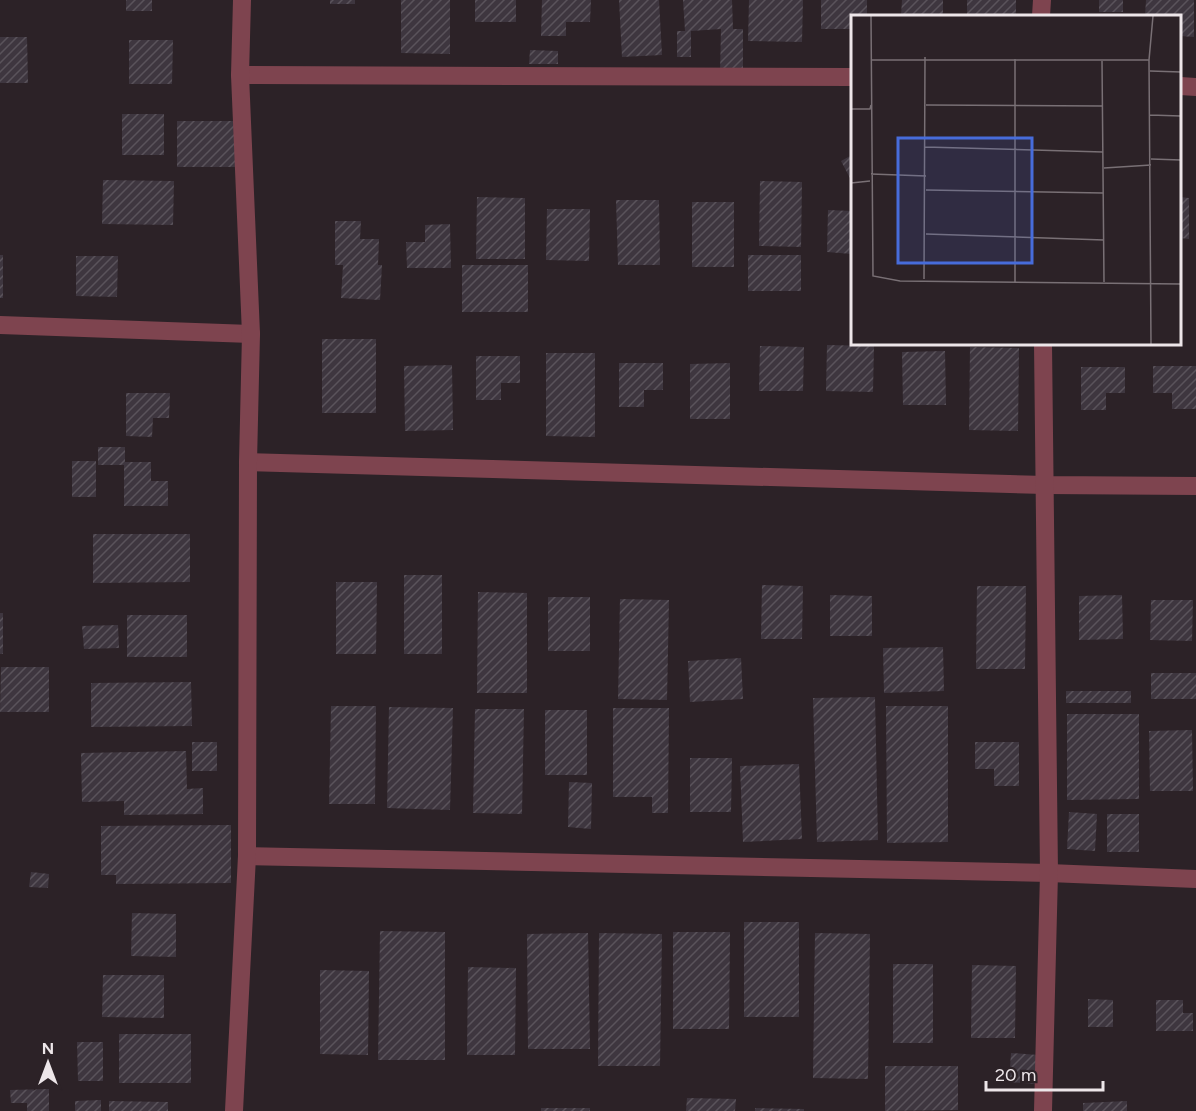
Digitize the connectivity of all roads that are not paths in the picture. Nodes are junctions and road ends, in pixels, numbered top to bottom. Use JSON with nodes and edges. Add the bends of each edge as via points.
{"nodes":[{"id":1,"x":242,"y":0,"type":"edge"},
{"id":2,"x":1042,"y":0,"type":"edge"},
{"id":3,"x":1041,"y":15,"type":"edge"},
{"id":4,"x":240,"y":75,"type":"junction"},
{"id":5,"x":851,"y":77,"type":"edge"},
{"id":6,"x":1181,"y":86,"type":"edge"},
{"id":7,"x":1196,"y":87,"type":"edge"},
{"id":8,"x":0,"y":325,"type":"edge"},
{"id":9,"x":251,"y":334,"type":"junction"},
{"id":10,"x":1043,"y":345,"type":"edge"},
{"id":11,"x":248,"y":462,"type":"junction"},
{"id":12,"x":1045,"y":485,"type":"junction"},
{"id":13,"x":1196,"y":486,"type":"edge"},
{"id":14,"x":247,"y":856,"type":"junction"},
{"id":15,"x":1050,"y":873,"type":"junction"},
{"id":16,"x":1196,"y":879,"type":"edge"},
{"id":17,"x":234,"y":1111,"type":"edge"},
{"id":18,"x":1043,"y":1111,"type":"edge"}],
"edges":[{"from":1,"to":4,"type":"street"},
{"from":2,"to":3,"type":"street"},
{"from":4,"to":5,"type":"street"},
{"from":4,"to":9,"type":"street"},
{"from":6,"to":7,"type":"street"},
{"from":8,"to":9,"type":"street"},
{"from":9,"to":11,"type":"street"},
{"from":10,"to":12,"type":"street"},
{"from":11,"to":12,"type":"street"},
{"from":11,"to":14,"type":"street"},
{"from":12,"to":13,"type":"street"},
{"from":12,"to":15,"type":"street"},
{"from":14,"to":15,"type":"street"},
{"from":14,"to":17,"type":"street"},
{"from":15,"to":16,"type":"street"},
{"from":15,"to":18,"type":"street"}]}
